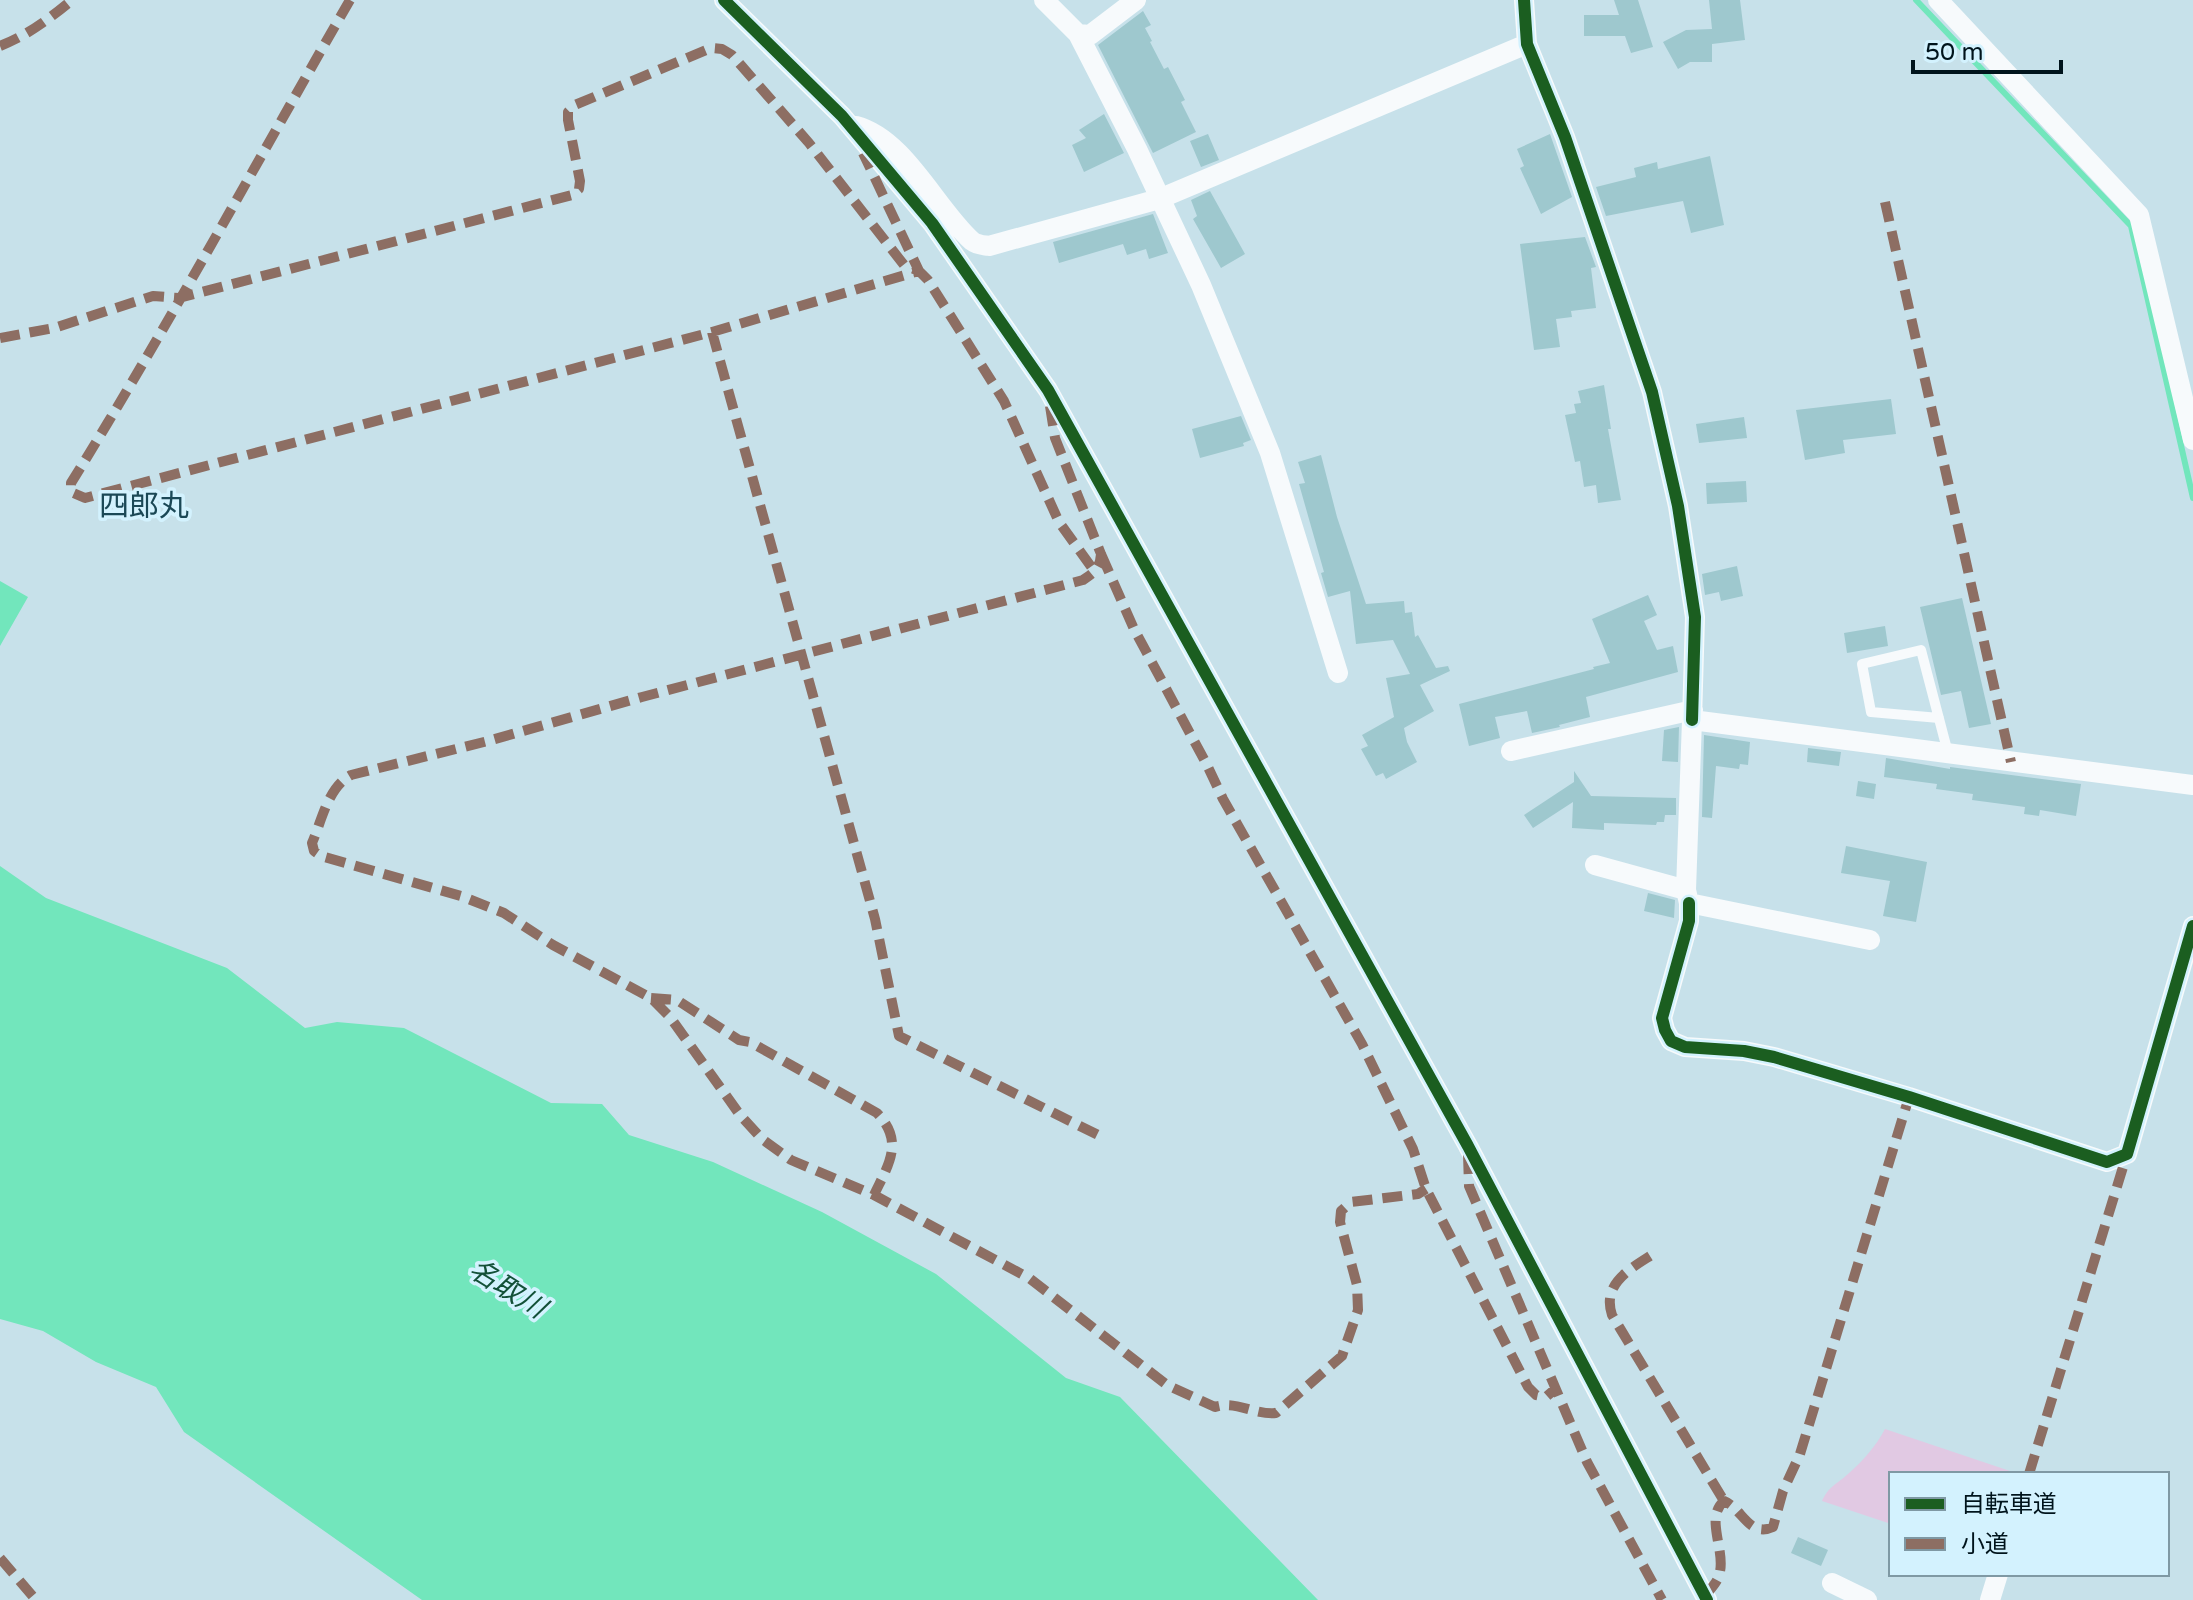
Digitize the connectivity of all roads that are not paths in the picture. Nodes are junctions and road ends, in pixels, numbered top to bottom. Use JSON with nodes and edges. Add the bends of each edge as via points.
{"nodes":[{"id":1,"x":724,"y":0,"type":"edge"},
{"id":2,"x":1044,"y":0,"type":"edge"},
{"id":3,"x":1136,"y":0,"type":"edge"},
{"id":4,"x":1524,"y":0,"type":"edge"},
{"id":5,"x":1938,"y":0,"type":"edge"},
{"id":6,"x":1078,"y":34,"type":"junction"},
{"id":7,"x":1527,"y":44,"type":"junction"},
{"id":8,"x":849,"y":124,"type":"junction"},
{"id":9,"x":1159,"y":199,"type":"junction"},
{"id":10,"x":2192,"y":431,"type":"edge"},
{"id":11,"x":1338,"y":673,"type":"dead end"},
{"id":12,"x":1692,"y":715,"type":"junction"},
{"id":13,"x":1939,"y":718,"type":"junction"},
{"id":14,"x":1511,"y":751,"type":"dead end"},
{"id":15,"x":1948,"y":753,"type":"junction"},
{"id":16,"x":2193,"y":785,"type":"edge"},
{"id":17,"x":1595,"y":865,"type":"dead end"},
{"id":18,"x":1687,"y":896,"type":"junction"},
{"id":19,"x":2193,"y":926,"type":"edge"},
{"id":20,"x":1870,"y":940,"type":"dead end"},
{"id":21,"x":1997,"y":1576,"type":"edge"},
{"id":22,"x":1832,"y":1583,"type":"dead end"},
{"id":23,"x":1707,"y":1600,"type":"edge"},
{"id":24,"x":1867,"y":1600,"type":"edge"},
{"id":25,"x":1990,"y":1600,"type":"edge"}],
"edges":[{"from":1,"to":8,"type":"street"},
{"from":2,"to":6,"type":"street"},
{"from":3,"to":6,"type":"street","via":[[1090,35]]},
{"from":4,"to":7,"type":"street"},
{"from":5,"to":10,"type":"street","via":[[2139,215]]},
{"from":6,"to":9,"type":"street"},
{"from":7,"to":9,"type":"street"},
{"from":7,"to":12,"type":"street","via":[[1565,137],[1652,392],[1678,506],[1695,617]]},
{"from":8,"to":9,"type":"street","via":[[885,142],[979,245]]},
{"from":8,"to":23,"type":"street","via":[[932,223],[1048,390],[1468,1146]]},
{"from":9,"to":11,"type":"street","via":[[1201,285],[1270,453]]},
{"from":12,"to":14,"type":"street"},
{"from":12,"to":15,"type":"street"},
{"from":12,"to":18,"type":"street"},
{"from":13,"to":13,"type":"lane","via":[[1921,650],[1862,664],[1871,712]]},
{"from":13,"to":15,"type":"lane"},
{"from":15,"to":16,"type":"street"},
{"from":17,"to":18,"type":"street"},
{"from":18,"to":19,"type":"street","via":[[1689,921],[1662,1018],[1671,1041],[1774,1057],[2107,1162],[2127,1154]]},
{"from":18,"to":20,"type":"street"},
{"from":21,"to":25,"type":"street"},
{"from":22,"to":24,"type":"street"}]}
